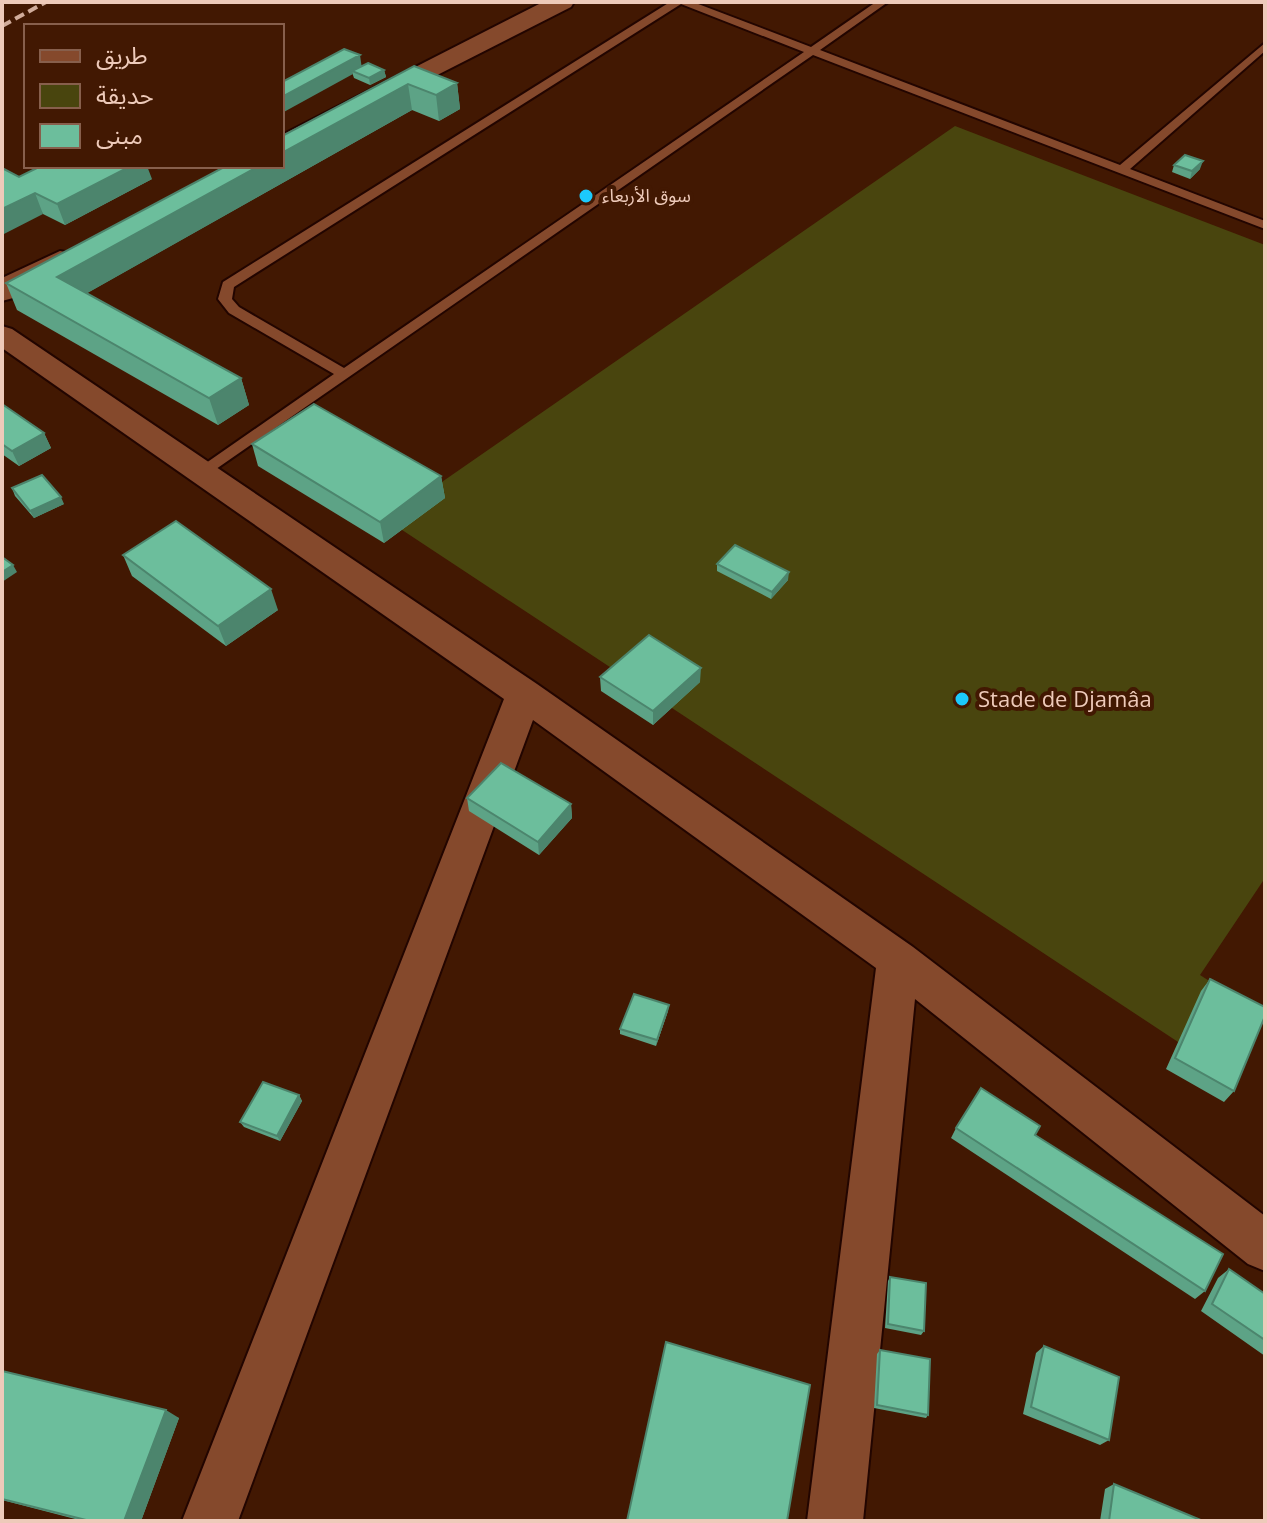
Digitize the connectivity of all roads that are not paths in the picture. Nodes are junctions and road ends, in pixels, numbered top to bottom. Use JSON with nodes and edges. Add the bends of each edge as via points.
{"nodes":[{"id":1,"x":562,"y":2,"type":"edge"},
{"id":2,"x":677,"y":2,"type":"edge"},
{"id":3,"x":684,"y":2,"type":"edge"},
{"id":4,"x":883,"y":2,"type":"edge"},
{"id":5,"x":1265,"y":46,"type":"edge"},
{"id":6,"x":812,"y":51,"type":"junction"},
{"id":7,"x":284,"y":145,"type":"edge"},
{"id":8,"x":1122,"y":170,"type":"junction"},
{"id":9,"x":1265,"y":225,"type":"edge"},
{"id":10,"x":83,"y":249,"type":"edge"},
{"id":11,"x":2,"y":291,"type":"edge"},
{"id":12,"x":2,"y":335,"type":"edge"},
{"id":13,"x":344,"y":374,"type":"junction"},
{"id":14,"x":201,"y":473,"type":"junction"},
{"id":15,"x":524,"y":694,"type":"junction"},
{"id":16,"x":898,"y":960,"type":"junction"},
{"id":17,"x":1265,"y":1247,"type":"edge"},
{"id":18,"x":210,"y":1521,"type":"edge"},
{"id":19,"x":835,"y":1521,"type":"edge"}],
"edges":[{"from":1,"to":7,"type":"street"},
{"from":2,"to":13,"type":"lane","via":[[228,285],[225,299],[234,310]]},
{"from":3,"to":6,"type":"lane"},
{"from":4,"to":6,"type":"lane"},
{"from":5,"to":8,"type":"lane"},
{"from":6,"to":8,"type":"lane"},
{"from":6,"to":13,"type":"lane"},
{"from":8,"to":9,"type":"lane"},
{"from":10,"to":11,"type":"street"},
{"from":12,"to":14,"type":"street"},
{"from":13,"to":14,"type":"lane"},
{"from":14,"to":15,"type":"street"},
{"from":15,"to":16,"type":"street"},
{"from":15,"to":18,"type":"street"},
{"from":16,"to":17,"type":"street"},
{"from":16,"to":19,"type":"street"}]}
